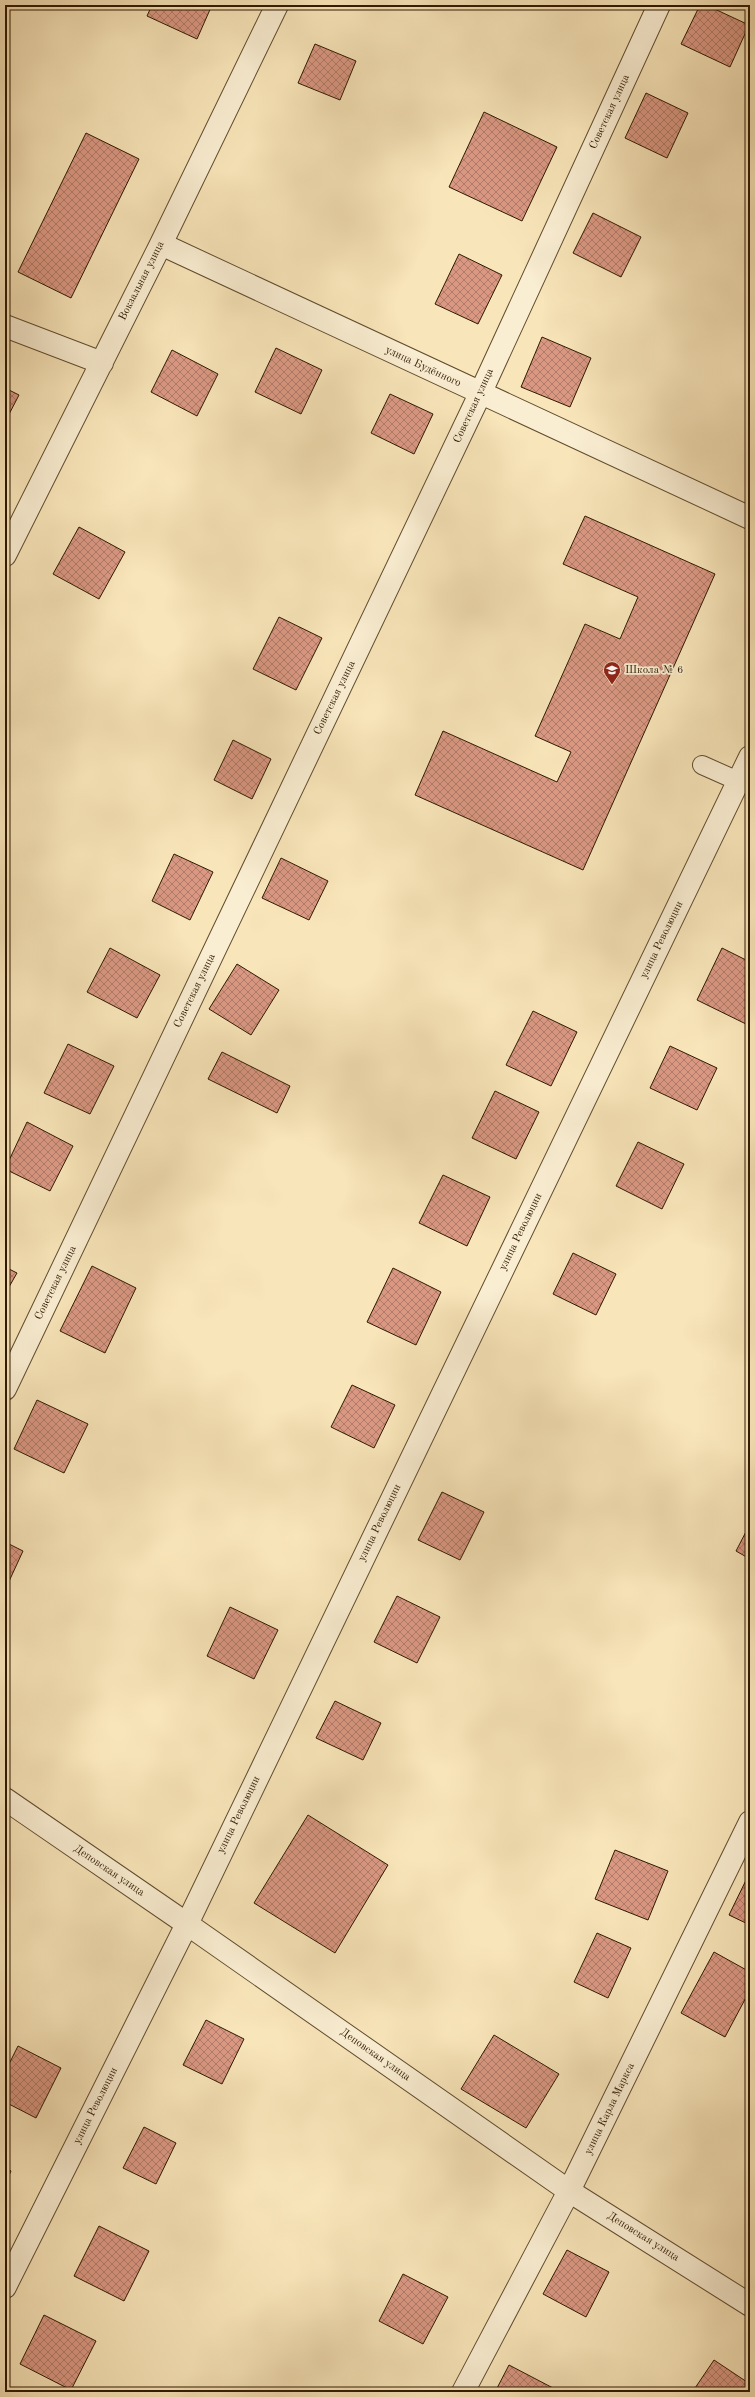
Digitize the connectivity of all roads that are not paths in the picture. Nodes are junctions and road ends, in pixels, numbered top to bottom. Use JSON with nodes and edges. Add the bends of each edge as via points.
{"nodes":[{"id":1,"x":277,"y":5,"type":"edge"},
{"id":2,"x":659,"y":5,"type":"edge"},
{"id":3,"x":161,"y":244,"type":"junction"},
{"id":4,"x":5,"y":326,"type":"edge"},
{"id":5,"x":102,"y":363,"type":"junction"},
{"id":6,"x":480,"y":394,"type":"junction"},
{"id":7,"x":750,"y":518,"type":"edge"},
{"id":8,"x":5,"y":555,"type":"edge"},
{"id":9,"x":750,"y":757,"type":"edge"},
{"id":10,"x":702,"y":765,"type":"dead end"},
{"id":11,"x":738,"y":781,"type":"junction"},
{"id":12,"x":5,"y":1389,"type":"edge"},
{"id":13,"x":5,"y":1799,"type":"edge"},
{"id":14,"x":750,"y":1822,"type":"edge"},
{"id":15,"x":187,"y":1924,"type":"junction"},
{"id":16,"x":569,"y":2191,"type":"junction"},
{"id":17,"x":5,"y":2287,"type":"edge"},
{"id":18,"x":750,"y":2305,"type":"edge"},
{"id":19,"x":463,"y":2392,"type":"edge"}],
"edges":[{"from":1,"to":3,"type":"street","name":"Вокзальная улица"},
{"from":2,"to":6,"type":"street","name":"Советская улица"},
{"from":3,"to":5,"type":"street","name":"Вокзальная улица"},
{"from":3,"to":6,"type":"street","name":"улица Будённого"},
{"from":4,"to":5,"type":"street"},
{"from":5,"to":8,"type":"street","name":"Вокзальная улица"},
{"from":6,"to":7,"type":"street","name":"улица Будённого"},
{"from":6,"to":12,"type":"street","name":"Советская улица"},
{"from":9,"to":11,"type":"street","name":"улица Революции"},
{"from":10,"to":11,"type":"lane"},
{"from":11,"to":15,"type":"street","name":"улица Революции"},
{"from":13,"to":15,"type":"street","name":"Деповская улица"},
{"from":14,"to":16,"type":"street","name":"улица Карла Маркса"},
{"from":15,"to":16,"type":"street","name":"Деповская улица"},
{"from":15,"to":17,"type":"street","name":"улица Революции"},
{"from":16,"to":18,"type":"street","name":"Деповская улица"},
{"from":16,"to":19,"type":"street","name":"улица Карла Маркса"}]}
